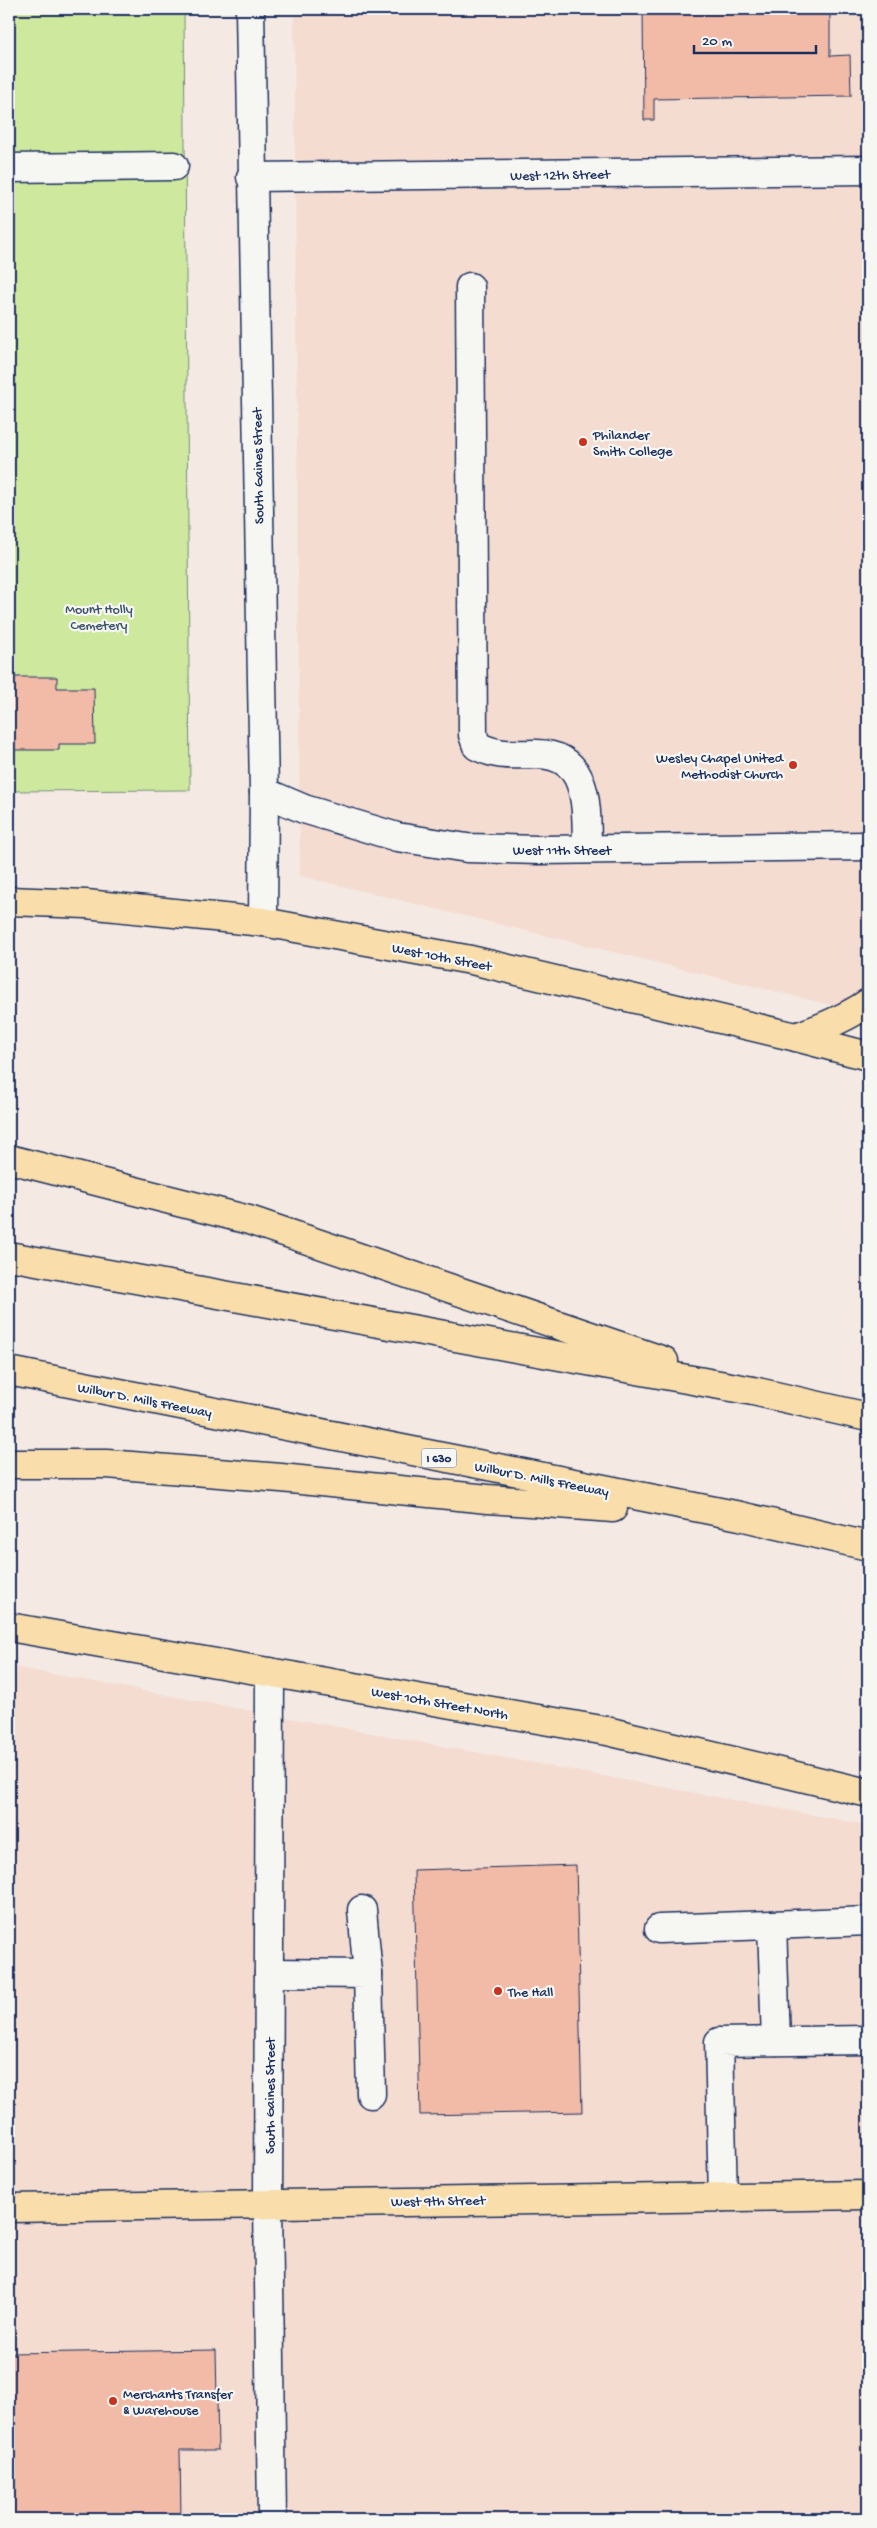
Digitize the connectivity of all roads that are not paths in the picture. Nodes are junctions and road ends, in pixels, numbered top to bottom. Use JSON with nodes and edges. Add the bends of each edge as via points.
{"nodes":[{"id":1,"x":250,"y":9,"type":"edge"},
{"id":2,"x":174,"y":166,"type":"dead end"},
{"id":3,"x":9,"y":168,"type":"edge"},
{"id":4,"x":868,"y":170,"type":"edge"},
{"id":5,"x":251,"y":177,"type":"junction"},
{"id":6,"x":470,"y":287,"type":"dead end"},
{"id":7,"x":264,"y":792,"type":"junction"},
{"id":8,"x":868,"y":846,"type":"edge"},
{"id":9,"x":587,"y":849,"type":"junction"},
{"id":10,"x":9,"y":901,"type":"edge"},
{"id":11,"x":263,"y":922,"type":"junction"},
{"id":12,"x":868,"y":1002,"type":"edge"},
{"id":13,"x":796,"y":1037,"type":"junction"},
{"id":14,"x":868,"y":1056,"type":"edge"},
{"id":15,"x":9,"y":1159,"type":"edge"},
{"id":16,"x":9,"y":1256,"type":"edge"},
{"id":17,"x":9,"y":1371,"type":"edge"},
{"id":18,"x":753,"y":1391,"type":"junction"},
{"id":19,"x":868,"y":1417,"type":"edge"},
{"id":20,"x":9,"y":1464,"type":"edge"},
{"id":21,"x":740,"y":1516,"type":"junction"},
{"id":22,"x":868,"y":1546,"type":"edge"},
{"id":23,"x":9,"y":1627,"type":"edge"},
{"id":24,"x":270,"y":1672,"type":"junction"},
{"id":25,"x":868,"y":1792,"type":"edge"},
{"id":26,"x":362,"y":1910,"type":"dead end"},
{"id":27,"x":868,"y":1921,"type":"edge"},
{"id":28,"x":772,"y":1925,"type":"junction"},
{"id":29,"x":659,"y":1929,"type":"dead end"},
{"id":30,"x":269,"y":1973,"type":"junction"},
{"id":31,"x":368,"y":1974,"type":"junction"},
{"id":32,"x":868,"y":2040,"type":"edge"},
{"id":33,"x":776,"y":2041,"type":"junction"},
{"id":34,"x":372,"y":2094,"type":"dead end"},
{"id":35,"x":868,"y":2195,"type":"edge"},
{"id":36,"x":723,"y":2197,"type":"junction"},
{"id":37,"x":268,"y":2202,"type":"junction"},
{"id":38,"x":9,"y":2208,"type":"edge"},
{"id":39,"x":272,"y":2519,"type":"edge"}],
"edges":[{"from":1,"to":5,"type":"street","name":"South Gaines Street"},
{"from":2,"to":3,"type":"street"},
{"from":4,"to":5,"type":"street","name":"West 12th Street"},
{"from":5,"to":7,"type":"street","name":"South Gaines Street"},
{"from":6,"to":9,"type":"street","via":[[473,735],[477,746],[494,754],[547,754],[568,762],[579,776],[586,805]]},
{"from":7,"to":9,"type":"street","name":"West 11th Street","via":[[304,809],[426,843],[476,848]]},
{"from":7,"to":11,"type":"street","name":"South Gaines Street"},
{"from":8,"to":9,"type":"street","name":"West 11th Street"},
{"from":10,"to":11,"type":"main road","name":"West 10th Street","via":[[86,904]]},
{"from":11,"to":13,"type":"main road","name":"West 10th Street","via":[[470,960]]},
{"from":12,"to":13,"type":"main road","via":[[826,1027]]},
{"from":13,"to":14,"type":"main road","name":"West 10th Street"},
{"from":15,"to":18,"type":"main road","via":[[249,1220]]},
{"from":16,"to":18,"type":"main road"},
{"from":17,"to":21,"type":"main road","name":"Wilbur D. Mills Freeway","number":"I 630"},
{"from":18,"to":19,"type":"main road"},
{"from":20,"to":21,"type":"main road","via":[[107,1464],[488,1499]]},
{"from":21,"to":22,"type":"main road","name":"Wilbur D. Mills Freeway","number":"I 630"},
{"from":23,"to":24,"type":"main road","name":"West 10th Street North"},
{"from":24,"to":25,"type":"main road","name":"West 10th Street North","via":[[606,1731]]},
{"from":24,"to":30,"type":"street","name":"South Gaines Street"},
{"from":26,"to":31,"type":"street"},
{"from":27,"to":28,"type":"street"},
{"from":28,"to":29,"type":"street"},
{"from":28,"to":33,"type":"street"},
{"from":30,"to":31,"type":"street"},
{"from":30,"to":37,"type":"street","name":"South Gaines Street"},
{"from":31,"to":34,"type":"street"},
{"from":32,"to":33,"type":"street"},
{"from":33,"to":36,"type":"street","via":[[719,2042]]},
{"from":35,"to":36,"type":"main road","name":"West 9th Street"},
{"from":36,"to":37,"type":"main road","name":"West 9th Street"},
{"from":37,"to":38,"type":"main road","name":"West 9th Street"},
{"from":37,"to":39,"type":"street","name":"South Gaines Street"}]}
